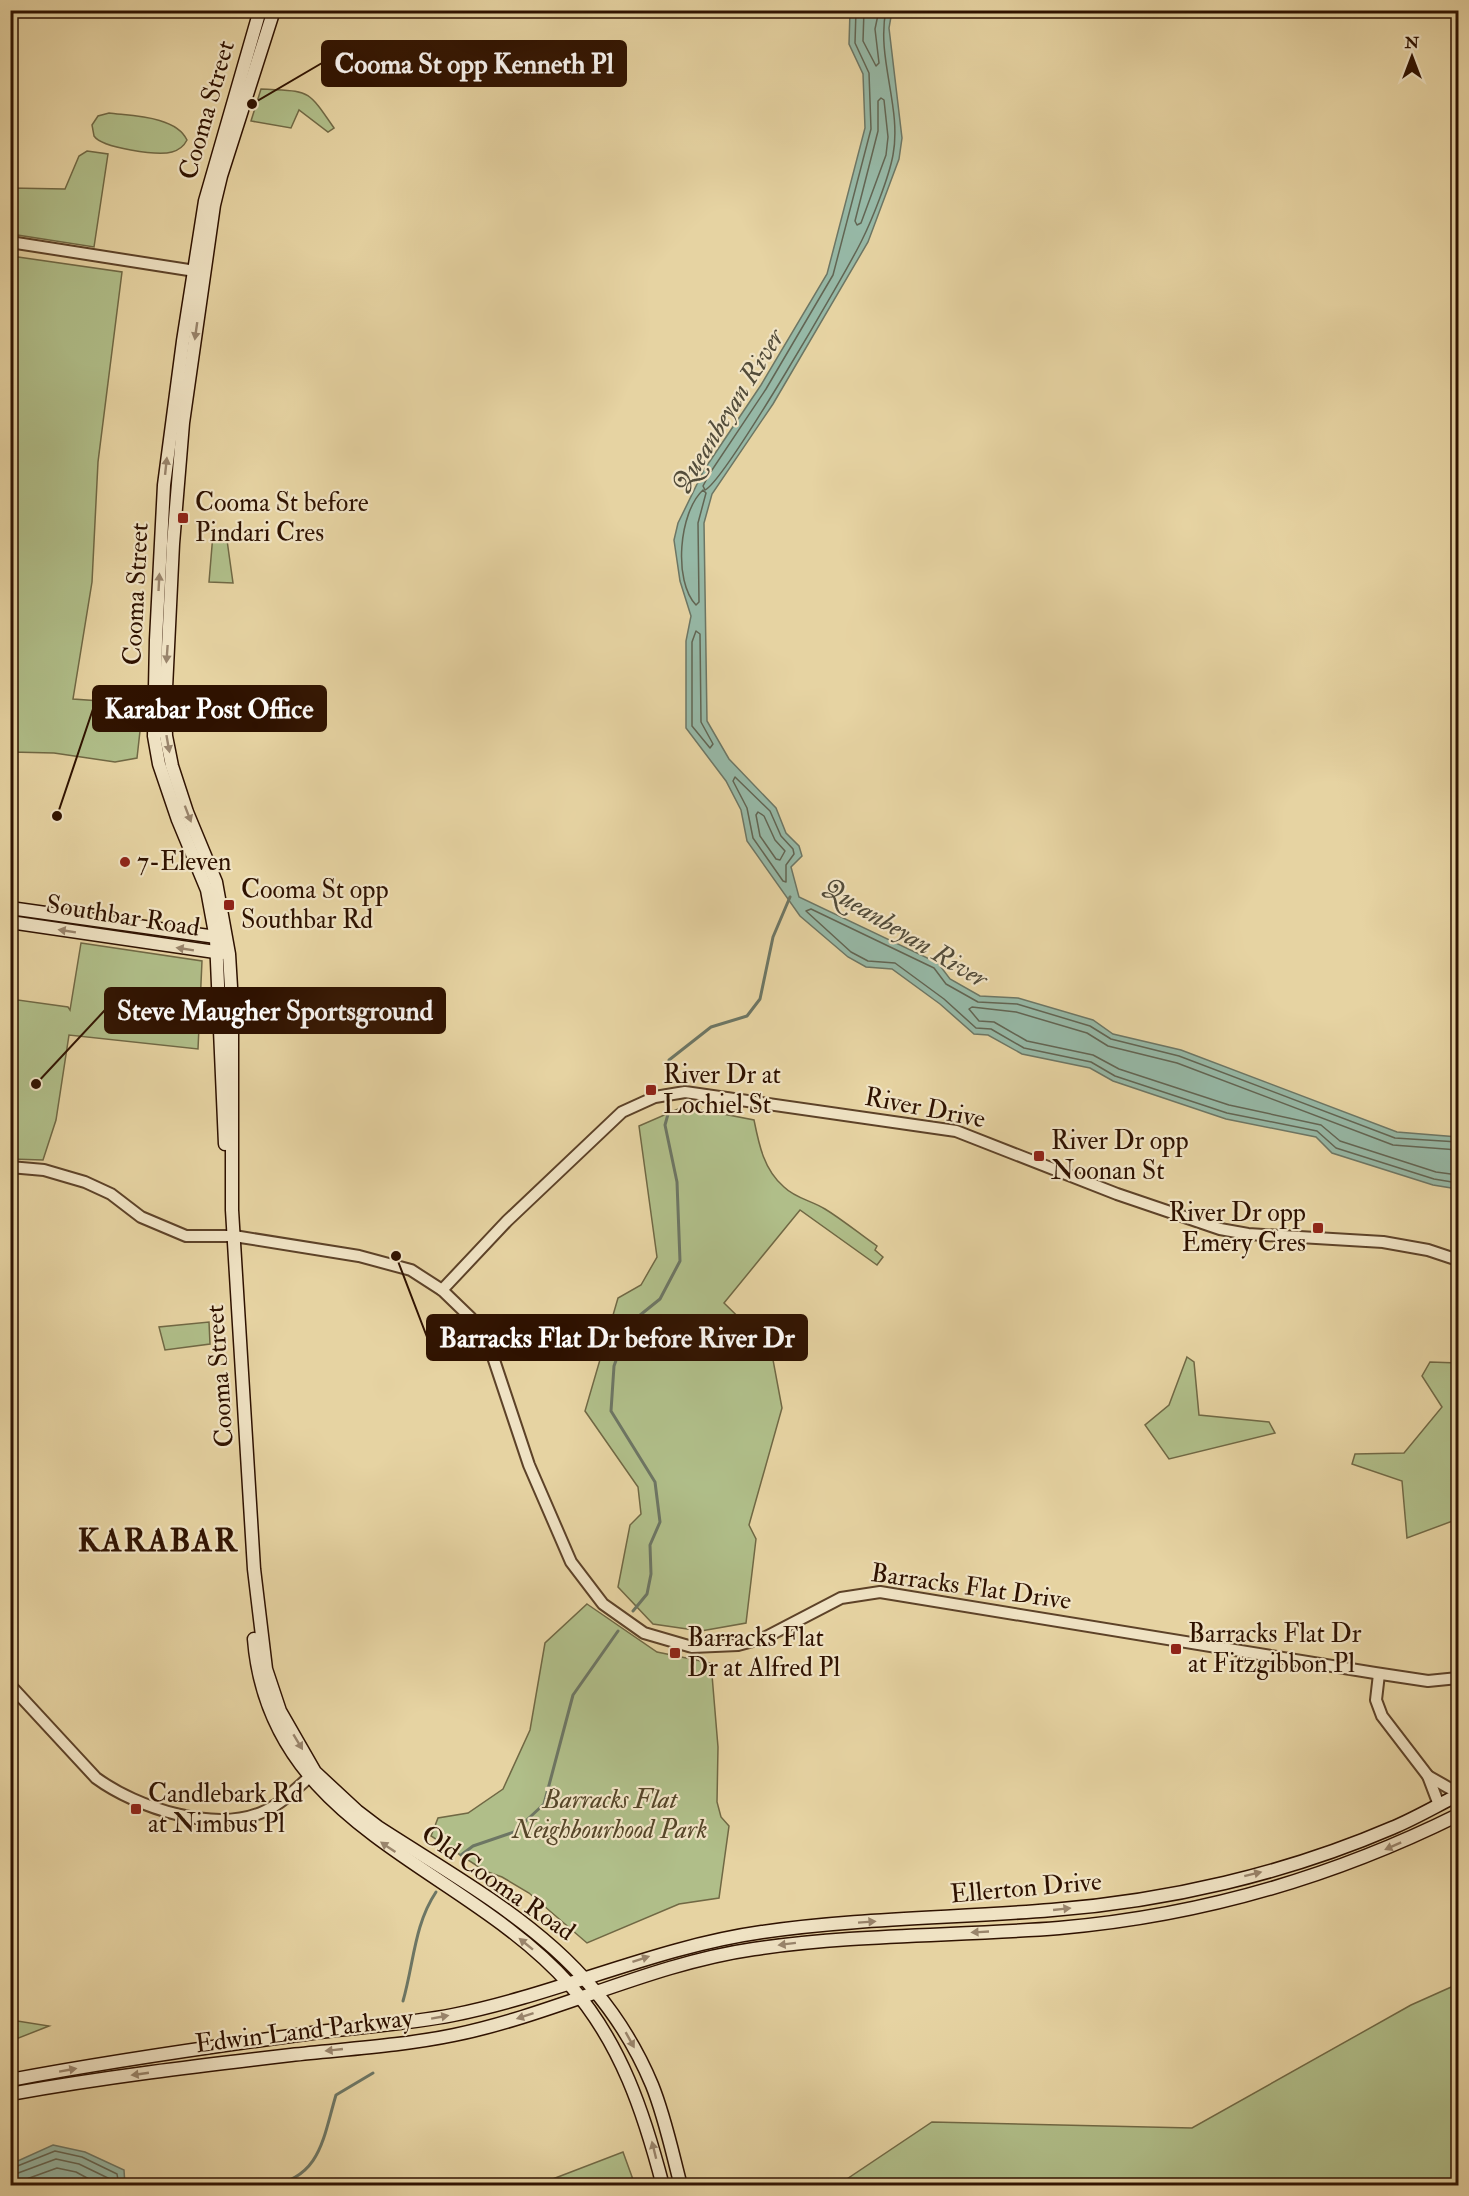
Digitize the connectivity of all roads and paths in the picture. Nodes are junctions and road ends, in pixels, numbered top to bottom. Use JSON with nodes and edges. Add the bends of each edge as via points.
{"nodes":[{"id":1,"x":260,"y":10,"type":"edge"},
{"id":2,"x":266,"y":10,"type":"edge"},
{"id":3,"x":274,"y":10,"type":"edge"},
{"id":4,"x":248,"y":50,"type":"junction"},
{"id":5,"x":224,"y":150,"type":"junction"},
{"id":6,"x":10,"y":242,"type":"edge"},
{"id":7,"x":200,"y":272,"type":"junction"},
{"id":8,"x":10,"y":908,"type":"edge"},
{"id":9,"x":10,"y":922,"type":"edge"},
{"id":10,"x":221,"y":938,"type":"junction"},
{"id":11,"x":223,"y":953,"type":"junction"},
{"id":12,"x":10,"y":1167,"type":"edge"},
{"id":13,"x":234,"y":1236,"type":"junction"},
{"id":14,"x":1458,"y":1260,"type":"edge"},
{"id":15,"x":442,"y":1290,"type":"junction"},
{"id":16,"x":1379,"y":1674,"type":"junction"},
{"id":17,"x":1458,"y":1678,"type":"edge"},
{"id":18,"x":10,"y":1686,"type":"edge"},
{"id":19,"x":312,"y":1775,"type":"junction"},
{"id":20,"x":1428,"y":1776,"type":"junction"},
{"id":21,"x":1458,"y":1790,"type":"edge"},
{"id":22,"x":1458,"y":1795,"type":"edge"},
{"id":23,"x":1439,"y":1804,"type":"junction"},
{"id":24,"x":1458,"y":1810,"type":"edge"},
{"id":25,"x":1454,"y":1819,"type":"edge"},
{"id":26,"x":452,"y":1882,"type":"junction"},
{"id":27,"x":586,"y":1978,"type":"junction"},
{"id":28,"x":568,"y":1983,"type":"junction"},
{"id":29,"x":598,"y":1991,"type":"junction"},
{"id":30,"x":581,"y":1998,"type":"junction"},
{"id":31,"x":10,"y":2080,"type":"edge"},
{"id":32,"x":10,"y":2094,"type":"edge"},
{"id":33,"x":663,"y":2186,"type":"edge"},
{"id":34,"x":681,"y":2186,"type":"edge"}],
"edges":[{"from":1,"to":4,"type":"main road","name":"Cooma Street"},
{"from":2,"to":4,"type":"main road"},
{"from":3,"to":5,"type":"main road","name":"Cooma Street"},
{"from":4,"to":5,"type":"main road","name":"Cooma Street"},
{"from":5,"to":7,"type":"main road","name":"Cooma Street","via":[[206,195]]},
{"from":6,"to":7,"type":"street"},
{"from":7,"to":10,"type":"main road","name":"Cooma Street","via":[[164,485],[154,736],[216,882]]},
{"from":8,"to":10,"type":"main road","name":"Southbar Road"},
{"from":11,"to":9,"type":"main road","name":"Southbar Road","one_way":true},
{"from":10,"to":11,"type":"main road","name":"Cooma Street"},
{"from":11,"to":13,"type":"main road","name":"Cooma Street","via":[[232,1004],[225,1043],[222,1112]]},
{"from":12,"to":13,"type":"street","name":"Barracks Flat Drive","via":[[44,1170],[86,1182],[111,1194],[141,1217],[180,1234]]},
{"from":13,"to":15,"type":"street","name":"Barracks Flat Drive","via":[[390,1263],[411,1270]]},
{"from":13,"to":19,"type":"main road","name":"Cooma Street","via":[[254,1569],[266,1669],[280,1711]]},
{"from":14,"to":15,"type":"street","name":"River Drive","via":[[1383,1242],[1220,1229],[1128,1198],[957,1131],[685,1092],[655,1097],[622,1112],[507,1221]]},
{"from":15,"to":16,"type":"street","name":"Barracks Flat Drive","via":[[471,1318],[491,1351],[529,1465],[571,1562],[608,1609],[652,1636],[692,1647],[738,1645],[765,1638],[841,1598],[880,1592]]},
{"from":16,"to":17,"type":"street","name":"Barracks Flat Drive","via":[[1428,1681]]},
{"from":16,"to":20,"type":"street","via":[[1376,1696],[1380,1712]]},
{"from":18,"to":19,"type":"street","via":[[96,1778],[111,1789],[160,1808],[206,1820],[250,1817],[276,1806]]},
{"from":19,"to":26,"type":"main road","name":"Old Cooma Road","via":[[357,1811],[443,1869]]},
{"from":26,"to":19,"type":"main road","name":"Old Cooma Road","one_way":true,"via":[[436,1880],[374,1838]]},
{"from":20,"to":21,"type":"street"},
{"from":20,"to":23,"type":"street"},
{"from":22,"to":23,"type":"main road","name":"Ellerton Drive"},
{"from":23,"to":24,"type":"main road"},
{"from":27,"to":23,"type":"main road","name":"Ellerton Drive","one_way":true,"via":[[661,1953],[762,1932],[1053,1910],[1182,1892],[1345,1846],[1393,1828]]},
{"from":25,"to":29,"type":"main road","name":"Ellerton Drive","one_way":true,"via":[[1309,1878],[1184,1910],[1058,1928],[779,1945],[692,1961]]},
{"from":26,"to":27,"type":"main road","name":"Old Cooma Road","via":[[535,1931]]},
{"from":28,"to":26,"type":"main road","name":"Old Cooma Road","one_way":true},
{"from":27,"to":28,"type":"main road","name":"Edwin Land Parkway"},
{"from":27,"to":29,"type":"main road","name":"Old Cooma Road"},
{"from":28,"to":30,"type":"main road","name":"Old Cooma Road"},
{"from":31,"to":28,"type":"main road","name":"Edwin Land Parkway","one_way":true,"via":[[416,2021],[501,2003]]},
{"from":29,"to":30,"type":"main road","name":"Edwin Land Parkway"},
{"from":29,"to":34,"type":"main road","name":"Old Cooma Road","one_way":true,"via":[[628,2036],[651,2084]]},
{"from":30,"to":32,"type":"main road","name":"Edwin Land Parkway","one_way":true,"via":[[444,2037],[163,2070]]},
{"from":33,"to":30,"type":"main road","name":"Old Cooma Road","one_way":true,"via":[[643,2114],[622,2062]]}]}
